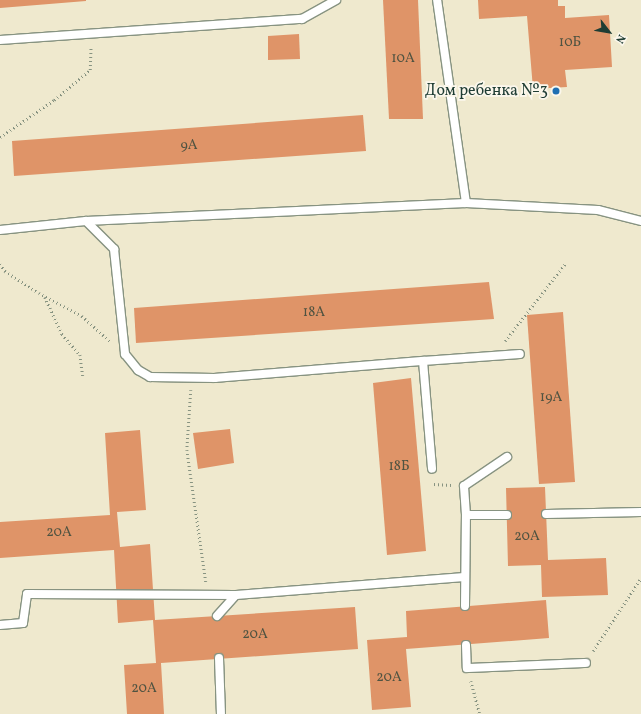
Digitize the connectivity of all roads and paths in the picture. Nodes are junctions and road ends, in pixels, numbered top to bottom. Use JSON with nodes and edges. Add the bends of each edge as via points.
{"nodes":[{"id":1,"x":336,"y":0,"type":"edge"},
{"id":2,"x":437,"y":0,"type":"edge"},
{"id":3,"x":92,"y":34,"type":"junction"},
{"id":4,"x":0,"y":40,"type":"edge"},
{"id":5,"x":0,"y":137,"type":"edge"},
{"id":6,"x":466,"y":203,"type":"junction"},
{"id":7,"x":86,"y":220,"type":"junction"},
{"id":8,"x":641,"y":221,"type":"edge"},
{"id":9,"x":0,"y":230,"type":"edge"},
{"id":10,"x":0,"y":264,"type":"edge"},
{"id":11,"x":565,"y":264,"type":"dead end"},
{"id":12,"x":45,"y":297,"type":"junction"},
{"id":13,"x":125,"y":354,"type":"junction"},
{"id":14,"x":520,"y":354,"type":"dead end"},
{"id":15,"x":494,"y":356,"type":"junction"},
{"id":16,"x":423,"y":362,"type":"junction"},
{"id":17,"x":83,"y":376,"type":"dead end"},
{"id":18,"x":192,"y":378,"type":"junction"},
{"id":19,"x":507,"y":457,"type":"dead end"},
{"id":20,"x":432,"y":468,"type":"joint"},
{"id":21,"x":464,"y":486,"type":"junction"},
{"id":22,"x":641,"y":512,"type":"edge"},
{"id":23,"x":546,"y":514,"type":"dead end"},
{"id":24,"x":507,"y":515,"type":"dead end"},
{"id":25,"x":466,"y":516,"type":"junction"},
{"id":26,"x":464,"y":577,"type":"junction"},
{"id":27,"x":641,"y":578,"type":"edge"},
{"id":28,"x":208,"y":594,"type":"junction"},
{"id":29,"x":236,"y":595,"type":"junction"},
{"id":30,"x":465,"y":606,"type":"dead end"},
{"id":31,"x":217,"y":616,"type":"dead end"},
{"id":32,"x":0,"y":625,"type":"edge"},
{"id":33,"x":466,"y":645,"type":"dead end"},
{"id":34,"x":219,"y":658,"type":"dead end"},
{"id":35,"x":586,"y":663,"type":"joint"},
{"id":36,"x":467,"y":668,"type":"junction"},
{"id":37,"x":221,"y":714,"type":"edge"},
{"id":38,"x":480,"y":714,"type":"edge"}],
"edges":[{"from":1,"to":3,"type":"lane","via":[[302,19]]},
{"from":2,"to":6,"type":"lane"},
{"from":3,"to":4,"type":"lane"},
{"from":3,"to":5,"type":"path","via":[[90,70],[54,100]]},
{"from":6,"to":7,"type":"lane"},
{"from":6,"to":8,"type":"lane","via":[[598,210]]},
{"from":7,"to":9,"type":"lane"},
{"from":7,"to":13,"type":"lane","via":[[114,249]]},
{"from":10,"to":12,"type":"path","via":[[5,271]]},
{"from":11,"to":15,"type":"path"},
{"from":12,"to":13,"type":"path","via":[[82,316]]},
{"from":12,"to":17,"type":"path","via":[[62,334],[80,354]]},
{"from":13,"to":18,"type":"lane","via":[[138,370],[150,377]]},
{"from":14,"to":15,"type":"lane"},
{"from":15,"to":16,"type":"lane"},
{"from":16,"to":18,"type":"lane"},
{"from":16,"to":20,"type":"lane"},
{"from":18,"to":28,"type":"path","via":[[187,450]]},
{"from":19,"to":21,"type":"lane"},
{"from":20,"to":21,"type":"path","via":[[433,484]]},
{"from":21,"to":25,"type":"lane"},
{"from":22,"to":23,"type":"lane"},
{"from":24,"to":25,"type":"lane"},
{"from":25,"to":26,"type":"lane"},
{"from":26,"to":29,"type":"lane"},
{"from":26,"to":30,"type":"lane"},
{"from":27,"to":35,"type":"path"},
{"from":28,"to":29,"type":"lane"},
{"from":28,"to":32,"type":"lane","via":[[27,594],[23,623]]},
{"from":29,"to":31,"type":"lane"},
{"from":33,"to":36,"type":"lane"},
{"from":34,"to":37,"type":"lane"},
{"from":35,"to":36,"type":"lane"},
{"from":36,"to":38,"type":"path"}]}
